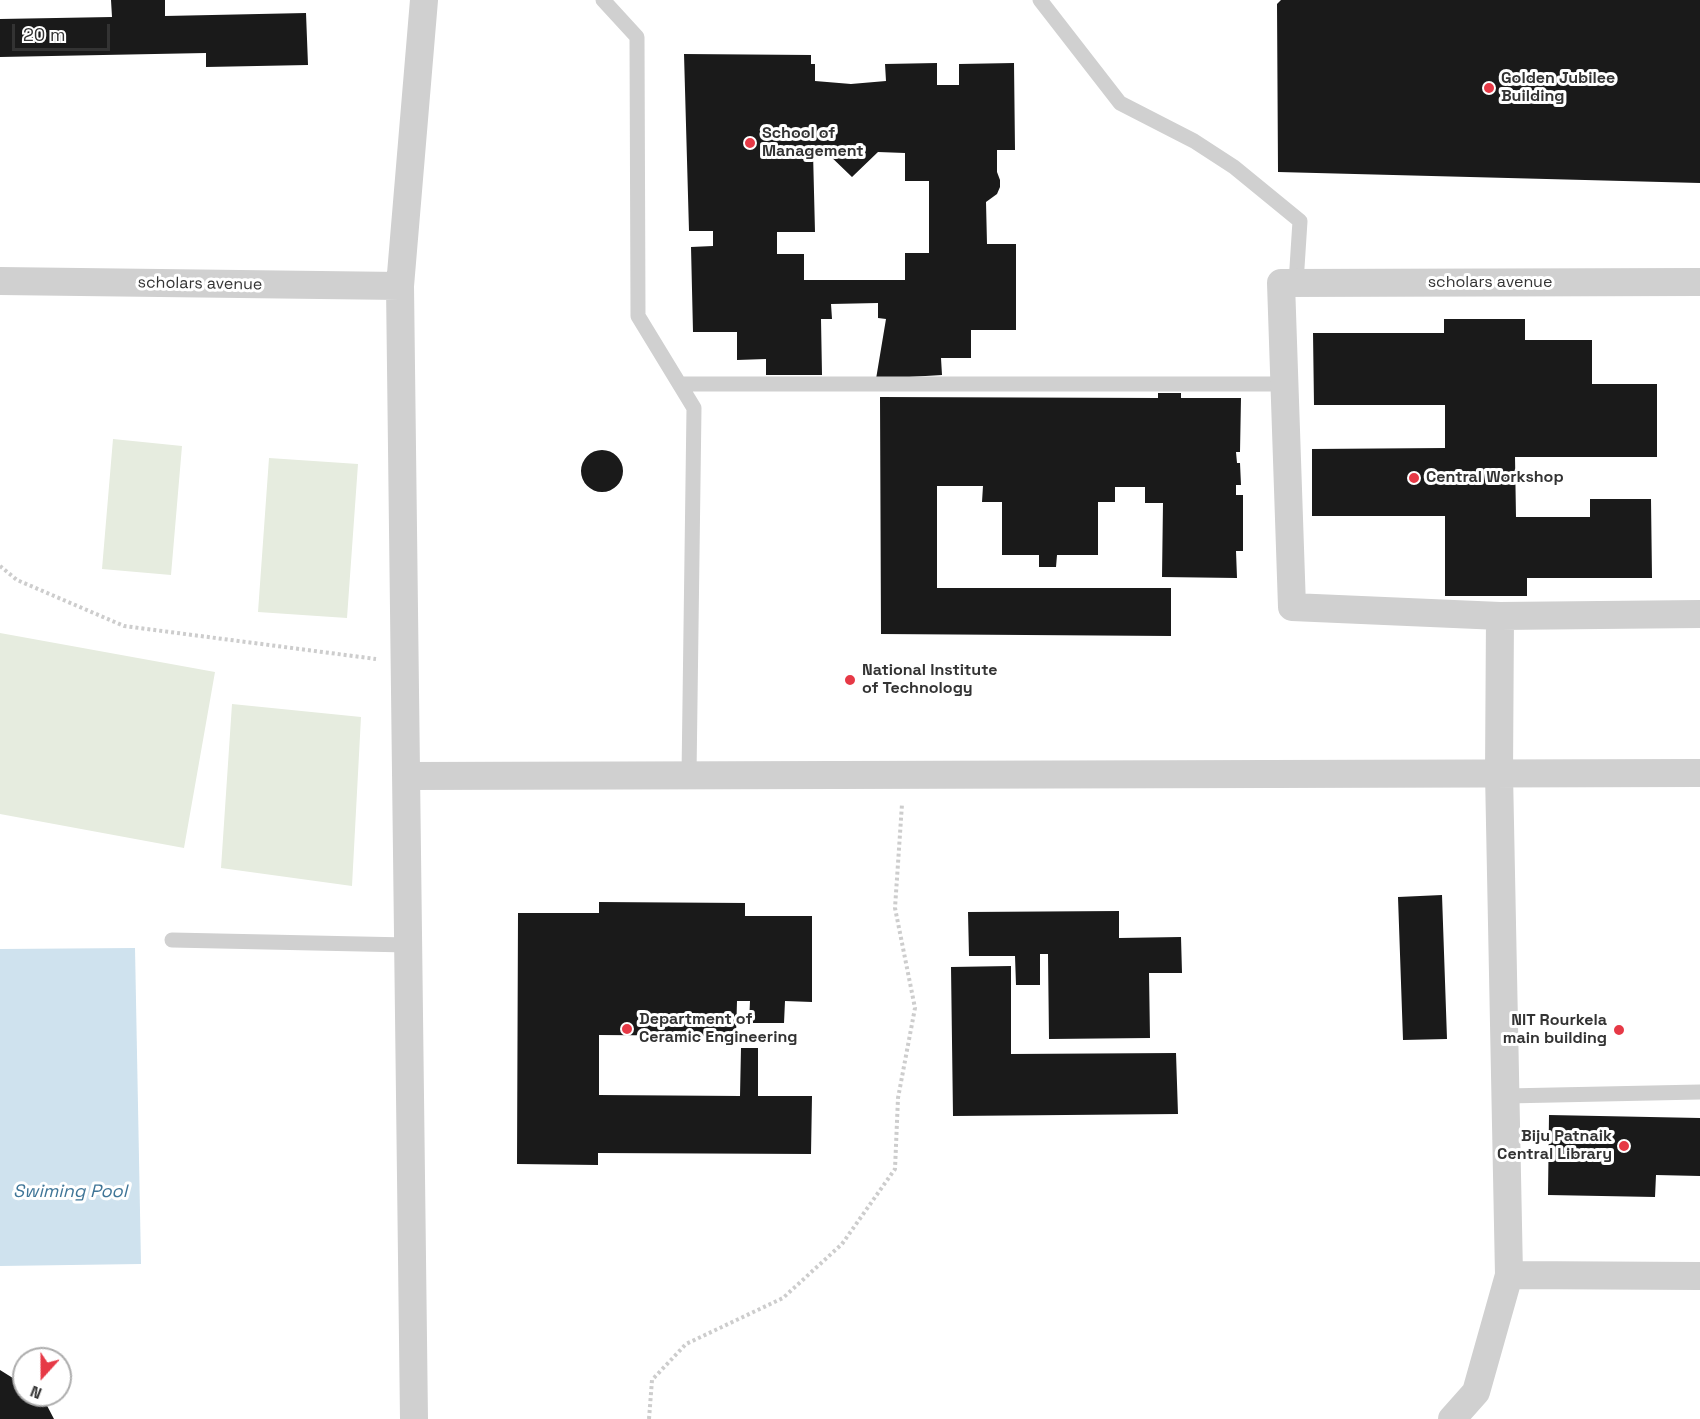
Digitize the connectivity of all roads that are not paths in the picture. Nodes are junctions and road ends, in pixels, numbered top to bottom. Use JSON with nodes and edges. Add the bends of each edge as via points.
{"nodes":[{"id":1,"x":424,"y":0,"type":"edge"},
{"id":2,"x":603,"y":0,"type":"edge"},
{"id":3,"x":1040,"y":0,"type":"edge"},
{"id":4,"x":0,"y":281,"type":"edge"},
{"id":5,"x":1700,"y":282,"type":"edge"},
{"id":6,"x":1288,"y":283,"type":"junction"},
{"id":7,"x":400,"y":286,"type":"junction"},
{"id":8,"x":680,"y":384,"type":"junction"},
{"id":9,"x":1284,"y":384,"type":"junction"},
{"id":10,"x":1700,"y":614,"type":"edge"},
{"id":11,"x":1500,"y":616,"type":"junction"},
{"id":12,"x":1700,"y":772,"type":"edge"},
{"id":13,"x":1499,"y":773,"type":"junction"},
{"id":14,"x":406,"y":776,"type":"junction"},
{"id":15,"x":689,"y":776,"type":"junction"},
{"id":16,"x":172,"y":940,"type":"dead end"},
{"id":17,"x":408,"y":945,"type":"junction"},
{"id":18,"x":1700,"y":1092,"type":"edge"},
{"id":19,"x":1506,"y":1096,"type":"junction"},
{"id":20,"x":1509,"y":1275,"type":"junction"},
{"id":21,"x":1700,"y":1276,"type":"edge"},
{"id":22,"x":414,"y":1419,"type":"edge"},
{"id":23,"x":1452,"y":1419,"type":"edge"}],
"edges":[{"from":1,"to":7,"type":"street"},
{"from":2,"to":8,"type":"lane","via":[[637,37],[638,316]]},
{"from":3,"to":6,"type":"lane","via":[[1120,103],[1194,141],[1234,167],[1300,221]]},
{"from":4,"to":7,"type":"street","name":"scholars avenue"},
{"from":5,"to":6,"type":"street","name":"scholars avenue"},
{"from":6,"to":9,"type":"street"},
{"from":7,"to":14,"type":"street"},
{"from":8,"to":9,"type":"lane"},
{"from":8,"to":15,"type":"lane","via":[[694,408]]},
{"from":9,"to":11,"type":"street","via":[[1292,607]]},
{"from":10,"to":11,"type":"street"},
{"from":11,"to":13,"type":"street"},
{"from":12,"to":13,"type":"street"},
{"from":13,"to":15,"type":"street"},
{"from":13,"to":19,"type":"street"},
{"from":14,"to":15,"type":"street"},
{"from":14,"to":17,"type":"street"},
{"from":16,"to":17,"type":"lane"},
{"from":17,"to":22,"type":"street"},
{"from":18,"to":19,"type":"lane"},
{"from":19,"to":20,"type":"street"},
{"from":20,"to":21,"type":"street"},
{"from":20,"to":23,"type":"street","via":[[1476,1392]]}]}
